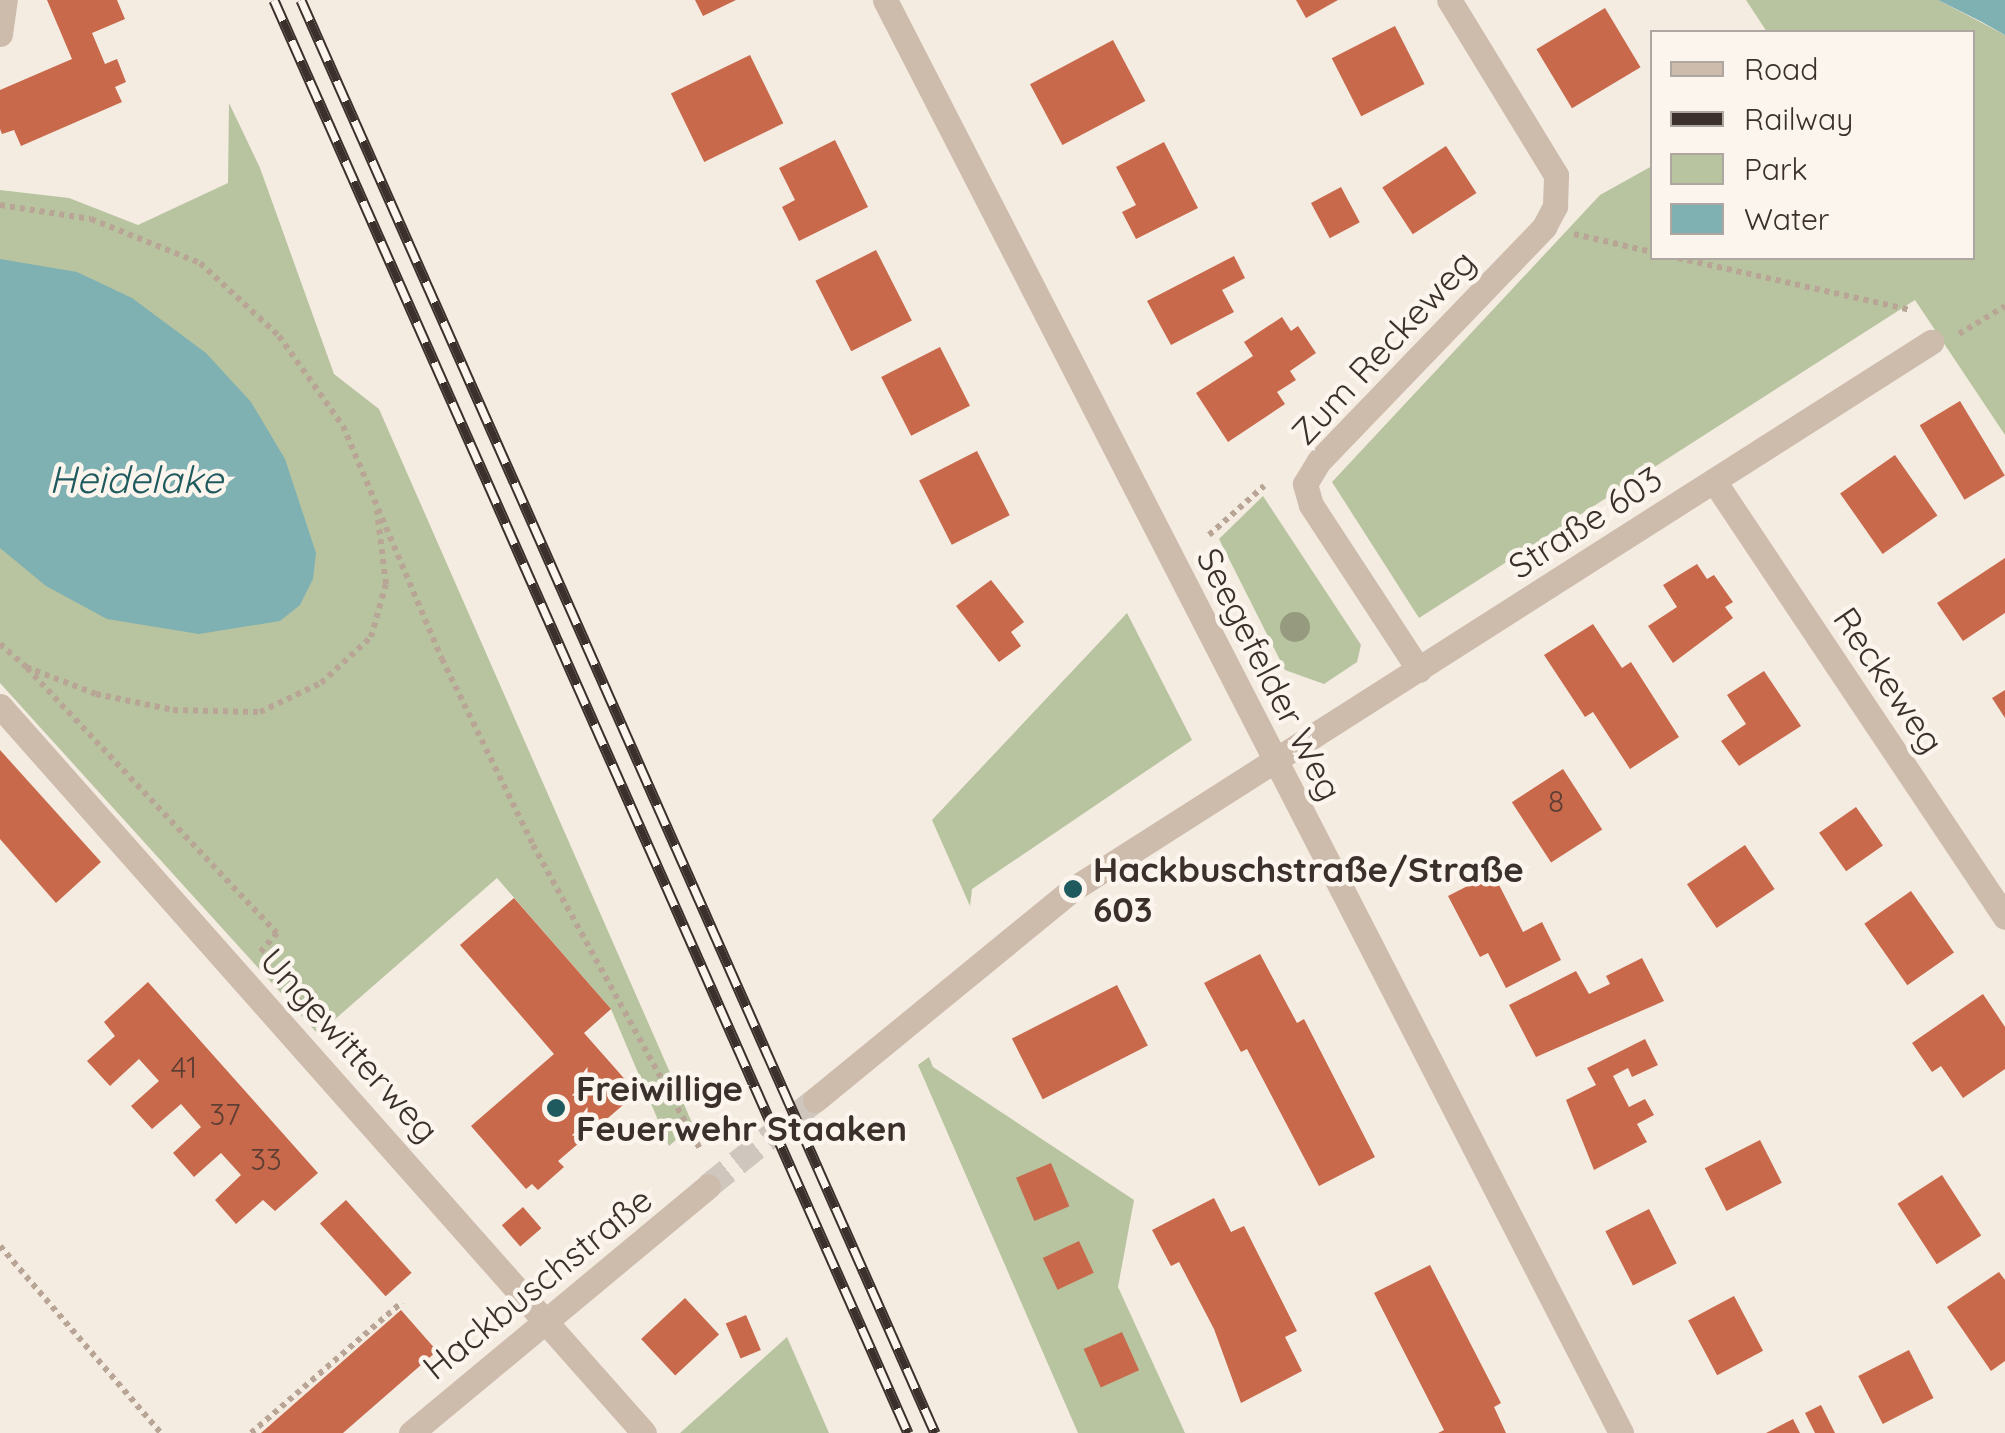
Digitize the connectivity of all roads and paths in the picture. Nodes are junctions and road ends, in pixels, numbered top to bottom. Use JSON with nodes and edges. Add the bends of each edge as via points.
{"nodes":[{"id":1,"x":5,"y":0,"type":"edge"},
{"id":2,"x":885,"y":0,"type":"edge"},
{"id":3,"x":1449,"y":0,"type":"edge"},
{"id":4,"x":0,"y":34,"type":"edge"},
{"id":5,"x":0,"y":205,"type":"edge"},
{"id":6,"x":1544,"y":227,"type":"junction"},
{"id":7,"x":1650,"y":252,"type":"edge"},
{"id":8,"x":1687,"y":260,"type":"edge"},
{"id":9,"x":2005,"y":306,"type":"edge"},
{"id":10,"x":1910,"y":310,"type":"dead end"},
{"id":11,"x":1957,"y":336,"type":"dead end"},
{"id":12,"x":1931,"y":342,"type":"dead end"},
{"id":13,"x":1714,"y":481,"type":"junction"},
{"id":14,"x":1264,"y":486,"type":"dead end"},
{"id":15,"x":376,"y":504,"type":"junction"},
{"id":16,"x":1209,"y":535,"type":"dead end"},
{"id":17,"x":0,"y":644,"type":"edge"},
{"id":18,"x":26,"y":667,"type":"junction"},
{"id":19,"x":1419,"y":670,"type":"junction"},
{"id":20,"x":0,"y":706,"type":"edge"},
{"id":21,"x":1275,"y":760,"type":"junction"},
{"id":22,"x":2005,"y":917,"type":"edge"},
{"id":23,"x":241,"y":975,"type":"junction"},
{"id":24,"x":815,"y":1100,"type":"tunnel mouth"},
{"id":25,"x":700,"y":1150,"type":"dead end"},
{"id":26,"x":708,"y":1186,"type":"tunnel mouth"},
{"id":27,"x":0,"y":1246,"type":"edge"},
{"id":28,"x":402,"y":1302,"type":"dead end"},
{"id":29,"x":545,"y":1316,"type":"junction"},
{"id":30,"x":162,"y":1433,"type":"edge"},
{"id":31,"x":251,"y":1433,"type":"edge"},
{"id":32,"x":410,"y":1433,"type":"edge"},
{"id":33,"x":644,"y":1433,"type":"edge"},
{"id":34,"x":1621,"y":1433,"type":"edge"}],
"edges":[{"from":1,"to":4,"type":"street"},
{"from":2,"to":21,"type":"street","name":"Seegefelder Weg"},
{"from":3,"to":6,"type":"street","name":"Zum Reckeweg","via":[[1556,175],[1555,206]]},
{"from":5,"to":15,"type":"path","via":[[91,219],[200,263],[279,336],[343,426]]},
{"from":6,"to":7,"type":"path"},
{"from":6,"to":19,"type":"street","name":"Zum Reckeweg","via":[[1318,462],[1305,484],[1312,505]]},
{"from":8,"to":10,"type":"path"},
{"from":9,"to":11,"type":"path"},
{"from":12,"to":13,"type":"street","name":"Straße 603"},
{"from":13,"to":19,"type":"street","name":"Straße 603"},
{"from":13,"to":22,"type":"street","name":"Reckeweg"},
{"from":14,"to":16,"type":"path"},
{"from":15,"to":18,"type":"path","via":[[386,584],[371,637],[321,683],[260,712],[173,710],[96,694]]},
{"from":15,"to":25,"type":"path","via":[[533,845]]},
{"from":17,"to":18,"type":"path"},
{"from":18,"to":23,"type":"path","via":[[276,933]]},
{"from":19,"to":21,"type":"street","name":"Straße 603"},
{"from":20,"to":23,"type":"street","name":"Ungewitterweg"},
{"from":21,"to":24,"type":"street","via":[[1073,889]]},
{"from":21,"to":34,"type":"street","name":"Seegefelder Weg"},
{"from":23,"to":29,"type":"street","name":"Ungewitterweg"},
{"from":26,"to":29,"type":"street","name":"Hackbuschstraße","via":[[579,1298]]},
{"from":27,"to":30,"type":"path"},
{"from":28,"to":31,"type":"path"},
{"from":29,"to":32,"type":"street","name":"Hackbuschstraße"},
{"from":29,"to":33,"type":"street","name":"Ungewitterweg"}]}
